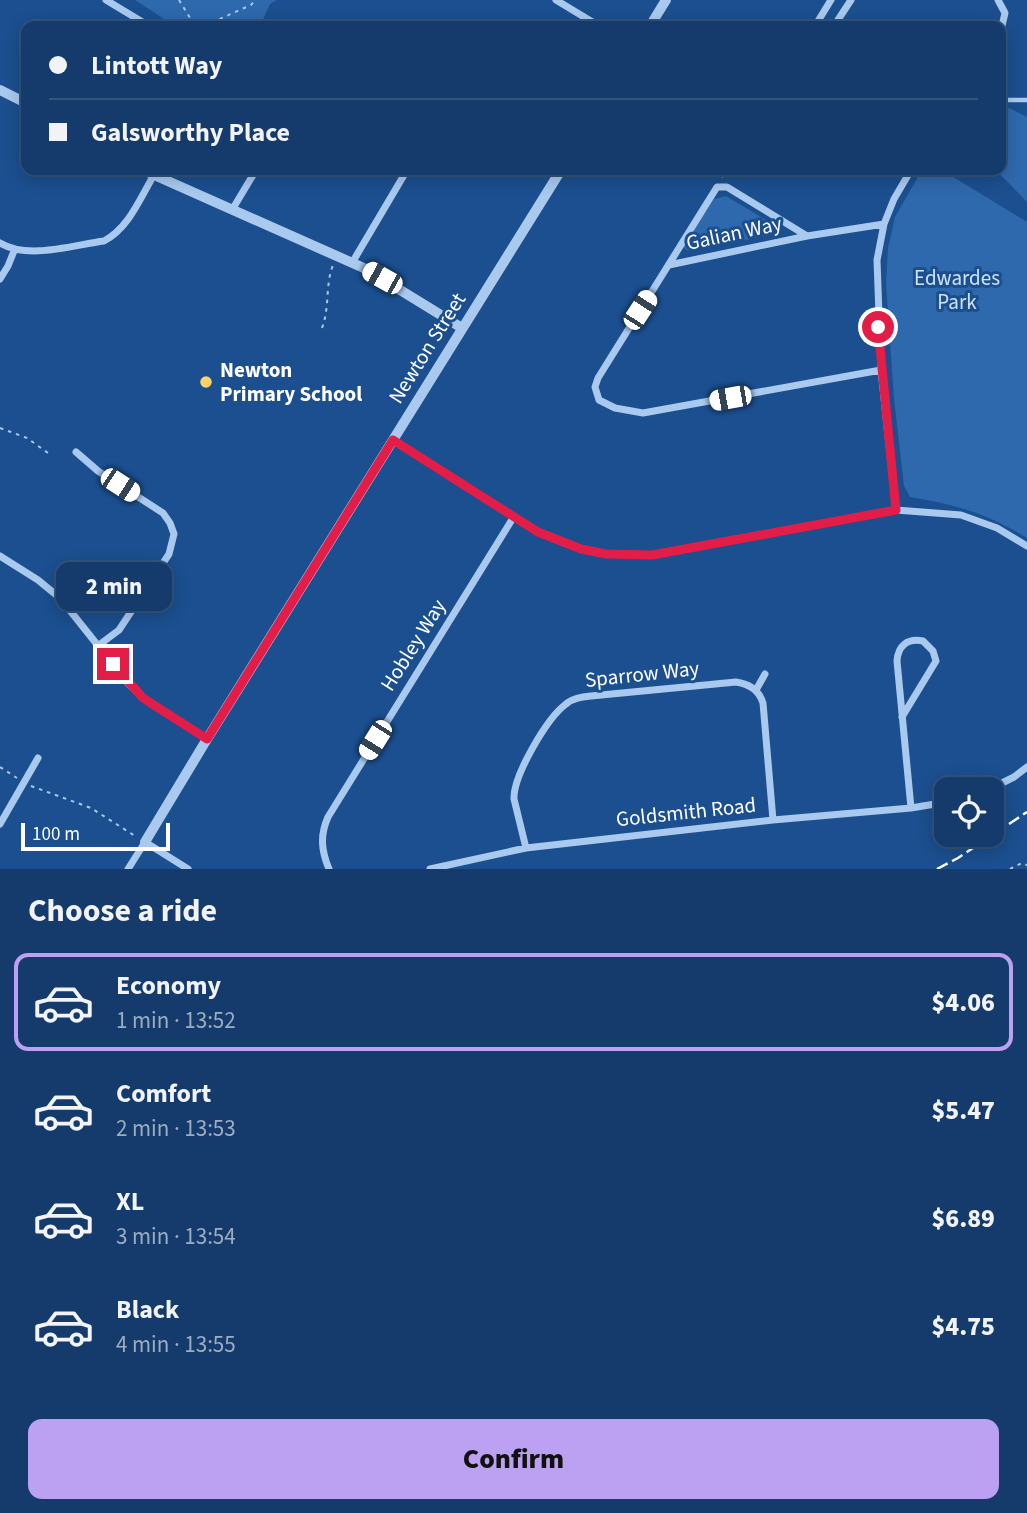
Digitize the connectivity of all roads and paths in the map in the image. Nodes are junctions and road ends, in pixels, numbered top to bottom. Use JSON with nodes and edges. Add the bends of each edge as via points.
{"nodes":[{"id":1,"x":106,"y":0,"type":"edge"},
{"id":2,"x":179,"y":0,"type":"edge"},
{"id":3,"x":255,"y":0,"type":"edge"},
{"id":4,"x":556,"y":0,"type":"edge"},
{"id":5,"x":666,"y":0,"type":"edge"},
{"id":6,"x":831,"y":0,"type":"edge"},
{"id":7,"x":850,"y":0,"type":"edge"},
{"id":8,"x":998,"y":0,"type":"edge"},
{"id":9,"x":141,"y":21,"type":"edge"},
{"id":10,"x":192,"y":21,"type":"edge"},
{"id":11,"x":215,"y":21,"type":"edge"},
{"id":12,"x":591,"y":21,"type":"edge"},
{"id":13,"x":653,"y":21,"type":"edge"},
{"id":14,"x":818,"y":21,"type":"edge"},
{"id":15,"x":837,"y":21,"type":"edge"},
{"id":16,"x":1003,"y":21,"type":"edge"},
{"id":17,"x":0,"y":90,"type":"edge"},
{"id":18,"x":21,"y":100,"type":"edge"},
{"id":19,"x":1006,"y":100,"type":"edge"},
{"id":20,"x":1027,"y":100,"type":"edge"},
{"id":21,"x":154,"y":175,"type":"joint"},
{"id":22,"x":253,"y":175,"type":"edge"},
{"id":23,"x":404,"y":175,"type":"edge"},
{"id":24,"x":558,"y":175,"type":"edge"},
{"id":25,"x":724,"y":175,"type":"edge"},
{"id":26,"x":908,"y":175,"type":"edge"},
{"id":27,"x":720,"y":186,"type":"junction"},
{"id":28,"x":232,"y":210,"type":"junction"},
{"id":29,"x":884,"y":224,"type":"junction"},
{"id":30,"x":807,"y":236,"type":"junction"},
{"id":31,"x":0,"y":243,"type":"edge"},
{"id":32,"x":14,"y":251,"type":"junction"},
{"id":33,"x":352,"y":263,"type":"junction"},
{"id":34,"x":334,"y":264,"type":"dead end"},
{"id":35,"x":669,"y":265,"type":"junction"},
{"id":36,"x":0,"y":279,"type":"edge"},
{"id":37,"x":322,"y":328,"type":"dead end"},
{"id":38,"x":462,"y":328,"type":"junction"},
{"id":39,"x":881,"y":370,"type":"junction"},
{"id":40,"x":0,"y":428,"type":"edge"},
{"id":41,"x":393,"y":440,"type":"junction"},
{"id":42,"x":76,"y":452,"type":"dead end"},
{"id":43,"x":48,"y":453,"type":"dead end"},
{"id":44,"x":896,"y":510,"type":"junction"},
{"id":45,"x":513,"y":518,"type":"junction"},
{"id":46,"x":1027,"y":546,"type":"edge"},
{"id":47,"x":0,"y":556,"type":"edge"},
{"id":48,"x":99,"y":645,"type":"junction"},
{"id":49,"x":765,"y":674,"type":"dead end"},
{"id":50,"x":756,"y":690,"type":"junction"},
{"id":51,"x":902,"y":717,"type":"junction"},
{"id":52,"x":207,"y":739,"type":"junction"},
{"id":53,"x":38,"y":758,"type":"dead end"},
{"id":54,"x":1027,"y":767,"type":"edge"},
{"id":55,"x":0,"y":768,"type":"edge"},
{"id":56,"x":1004,"y":782,"type":"edge"},
{"id":57,"x":25,"y":783,"type":"junction"},
{"id":58,"x":934,"y":804,"type":"edge"},
{"id":59,"x":911,"y":808,"type":"junction"},
{"id":60,"x":773,"y":820,"type":"junction"},
{"id":61,"x":0,"y":824,"type":"edge"},
{"id":62,"x":145,"y":842,"type":"junction"},
{"id":63,"x":526,"y":848,"type":"junction"},
{"id":64,"x":1027,"y":865,"type":"edge"},
{"id":65,"x":128,"y":869,"type":"edge"},
{"id":66,"x":188,"y":869,"type":"edge"},
{"id":67,"x":328,"y":869,"type":"edge"},
{"id":68,"x":430,"y":869,"type":"edge"},
{"id":69,"x":1010,"y":869,"type":"edge"}],
"edges":[{"from":1,"to":9,"type":"street"},
{"from":2,"to":10,"type":"path"},
{"from":3,"to":11,"type":"path"},
{"from":4,"to":12,"type":"street"},
{"from":5,"to":13,"type":"street"},
{"from":6,"to":14,"type":"street"},
{"from":7,"to":15,"type":"street"},
{"from":8,"to":16,"type":"street","via":[[1005,13]]},
{"from":17,"to":18,"type":"street"},
{"from":19,"to":20,"type":"lane"},
{"from":21,"to":28,"type":"street"},
{"from":21,"to":32,"type":"street","via":[[116,235],[104,241]]},
{"from":22,"to":28,"type":"street"},
{"from":23,"to":33,"type":"street"},
{"from":24,"to":38,"type":"street","name":"Newton Street"},
{"from":25,"to":27,"type":"path"},
{"from":26,"to":29,"type":"street"},
{"from":27,"to":30,"type":"street","name":"Galian Way"},
{"from":27,"to":35,"type":"street","name":"Galian Way"},
{"from":28,"to":33,"type":"street"},
{"from":29,"to":30,"type":"street","name":"Galian Way"},
{"from":29,"to":39,"type":"street","via":[[876,285]]},
{"from":30,"to":35,"type":"street","name":"Galian Way"},
{"from":31,"to":32,"type":"street"},
{"from":32,"to":36,"type":"street"},
{"from":33,"to":38,"type":"street"},
{"from":34,"to":37,"type":"path"},
{"from":35,"to":39,"type":"street","name":"Galian Way","via":[[598,377],[597,393],[604,404],[629,412],[655,412]]},
{"from":38,"to":41,"type":"street","name":"Newton Street"},
{"from":39,"to":44,"type":"street"},
{"from":40,"to":43,"type":"path","via":[[27,438]]},
{"from":41,"to":45,"type":"street"},
{"from":41,"to":52,"type":"street","name":"Newton Street"},
{"from":42,"to":48,"type":"street","via":[[163,513],[174,534],[169,554],[119,630]]},
{"from":44,"to":45,"type":"street","via":[[652,555],[581,549]]},
{"from":44,"to":46,"type":"street","via":[[961,515],[998,528]]},
{"from":45,"to":67,"type":"street","name":"Hobley Way","via":[[328,817],[321,836]]},
{"from":47,"to":48,"type":"street","via":[[60,598]]},
{"from":48,"to":52,"type":"street","via":[[143,698]]},
{"from":49,"to":50,"type":"street"},
{"from":50,"to":60,"type":"street","via":[[763,703]]},
{"from":50,"to":63,"type":"street","name":"Sparrow Way","via":[[736,682],[576,698],[565,705],[535,747],[514,791]]},
{"from":51,"to":51,"type":"street","via":[[897,652],[909,641],[923,641],[936,661]]},
{"from":51,"to":59,"type":"street"},
{"from":52,"to":62,"type":"street","name":"Newton Street"},
{"from":53,"to":57,"type":"street"},
{"from":54,"to":56,"type":"street"},
{"from":55,"to":57,"type":"path"},
{"from":57,"to":61,"type":"street"},
{"from":57,"to":62,"type":"path","via":[[91,808]]},
{"from":58,"to":59,"type":"street","name":"Goldsmith Road"},
{"from":59,"to":60,"type":"street","name":"Goldsmith Road"},
{"from":60,"to":63,"type":"street","name":"Goldsmith Road"},
{"from":62,"to":65,"type":"street","name":"Newton Street"},
{"from":62,"to":66,"type":"street"},
{"from":63,"to":68,"type":"street","name":"Goldsmith Road"},
{"from":64,"to":69,"type":"path"}]}
